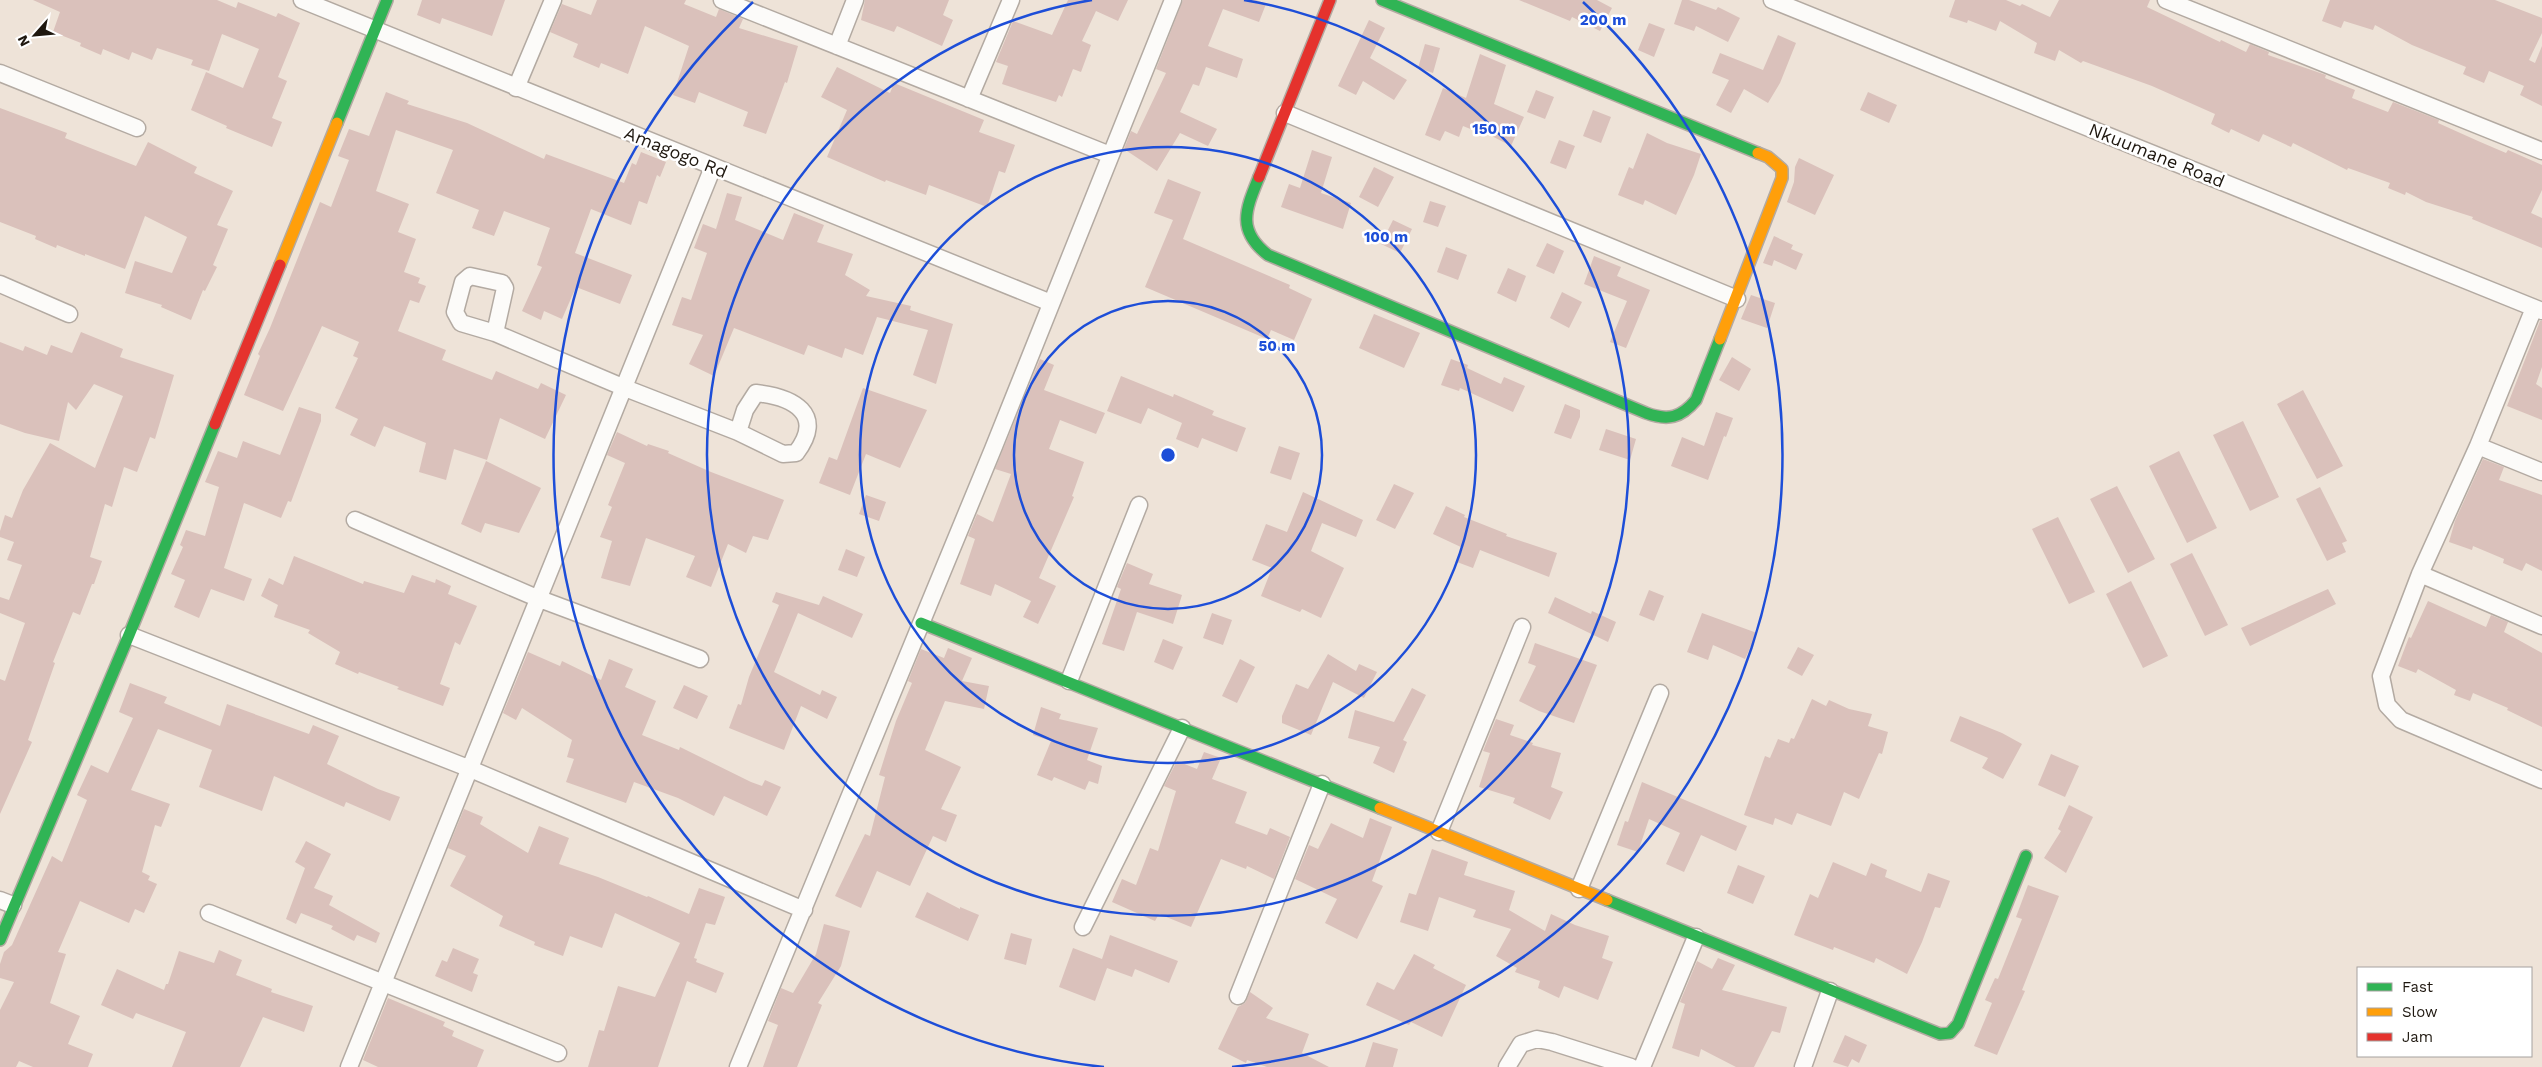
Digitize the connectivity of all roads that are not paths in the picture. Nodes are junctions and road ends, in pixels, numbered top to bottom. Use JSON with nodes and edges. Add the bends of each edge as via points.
{"nodes":[{"id":1,"x":302,"y":0,"type":"edge"},
{"id":2,"x":388,"y":0,"type":"edge"},
{"id":3,"x":553,"y":0,"type":"edge"},
{"id":4,"x":722,"y":0,"type":"edge"},
{"id":5,"x":855,"y":0,"type":"edge"},
{"id":6,"x":1011,"y":0,"type":"edge"},
{"id":7,"x":1173,"y":0,"type":"edge"},
{"id":8,"x":1330,"y":0,"type":"edge"},
{"id":9,"x":1382,"y":0,"type":"edge"},
{"id":10,"x":1772,"y":0,"type":"edge"},
{"id":11,"x":2166,"y":0,"type":"edge"},
{"id":12,"x":376,"y":30,"type":"junction"},
{"id":13,"x":837,"y":46,"type":"junction"},
{"id":14,"x":0,"y":73,"type":"edge"},
{"id":15,"x":516,"y":88,"type":"junction"},
{"id":16,"x":970,"y":99,"type":"junction"},
{"id":17,"x":1285,"y":113,"type":"junction"},
{"id":18,"x":137,"y":128,"type":"dead end"},
{"id":19,"x":2542,"y":151,"type":"edge"},
{"id":20,"x":1110,"y":155,"type":"junction"},
{"id":21,"x":713,"y":167,"type":"junction"},
{"id":22,"x":0,"y":284,"type":"edge"},
{"id":23,"x":1737,"y":299,"type":"junction"},
{"id":24,"x":1051,"y":303,"type":"junction"},
{"id":25,"x":2538,"y":309,"type":"edge"},
{"id":26,"x":69,"y":314,"type":"dead end"},
{"id":27,"x":496,"y":333,"type":"dead end"},
{"id":28,"x":625,"y":388,"type":"junction"},
{"id":29,"x":738,"y":432,"type":"junction"},
{"id":30,"x":2478,"y":446,"type":"junction"},
{"id":31,"x":2542,"y":472,"type":"edge"},
{"id":32,"x":1139,"y":505,"type":"dead end"},
{"id":33,"x":355,"y":520,"type":"dead end"},
{"id":34,"x":2420,"y":574,"type":"junction"},
{"id":35,"x":537,"y":598,"type":"junction"},
{"id":36,"x":921,"y":623,"type":"junction"},
{"id":37,"x":2542,"y":626,"type":"edge"},
{"id":38,"x":1522,"y":627,"type":"dead end"},
{"id":39,"x":129,"y":635,"type":"junction"},
{"id":40,"x":700,"y":659,"type":"dead end"},
{"id":41,"x":1070,"y":681,"type":"junction"},
{"id":42,"x":1660,"y":693,"type":"dead end"},
{"id":43,"x":1182,"y":728,"type":"junction"},
{"id":44,"x":468,"y":768,"type":"junction"},
{"id":45,"x":2542,"y":780,"type":"edge"},
{"id":46,"x":1322,"y":784,"type":"junction"},
{"id":47,"x":1439,"y":832,"type":"junction"},
{"id":48,"x":2026,"y":856,"type":"dead end"},
{"id":49,"x":1579,"y":889,"type":"junction"},
{"id":50,"x":6,"y":902,"type":"edge"},
{"id":51,"x":804,"y":910,"type":"junction"},
{"id":52,"x":209,"y":913,"type":"dead end"},
{"id":53,"x":1083,"y":927,"type":"dead end"},
{"id":54,"x":1696,"y":937,"type":"junction"},
{"id":55,"x":0,"y":940,"type":"edge"},
{"id":56,"x":382,"y":983,"type":"junction"},
{"id":57,"x":1830,"y":991,"type":"junction"},
{"id":58,"x":1238,"y":996,"type":"dead end"},
{"id":59,"x":558,"y":1053,"type":"dead end"},
{"id":60,"x":349,"y":1067,"type":"edge"},
{"id":61,"x":738,"y":1067,"type":"edge"},
{"id":62,"x":1507,"y":1067,"type":"edge"},
{"id":63,"x":1631,"y":1067,"type":"edge"},
{"id":64,"x":1642,"y":1067,"type":"edge"},
{"id":65,"x":1803,"y":1067,"type":"edge"}],
"edges":[{"from":1,"to":12,"type":"street","name":"Amagogo Rd"},
{"from":2,"to":12,"type":"street"},
{"from":3,"to":15,"type":"street"},
{"from":4,"to":13,"type":"street"},
{"from":5,"to":13,"type":"street"},
{"from":6,"to":16,"type":"street"},
{"from":7,"to":20,"type":"street"},
{"from":8,"to":17,"type":"street"},
{"from":9,"to":23,"type":"street","via":[[1776,162],[1782,169],[1782,178]]},
{"from":10,"to":25,"type":"street","name":"Nkuumane Road"},
{"from":11,"to":19,"type":"street"},
{"from":12,"to":15,"type":"street","name":"Amagogo Rd"},
{"from":12,"to":39,"type":"street"},
{"from":13,"to":16,"type":"street"},
{"from":14,"to":18,"type":"street"},
{"from":15,"to":21,"type":"street","name":"Amagogo Rd"},
{"from":16,"to":20,"type":"street"},
{"from":17,"to":23,"type":"street"},
{"from":17,"to":23,"type":"street","via":[[1246,209],[1250,238],[1258,248],[1268,255],[1646,414],[1670,419],[1689,410]]},
{"from":20,"to":24,"type":"street"},
{"from":21,"to":24,"type":"street","name":"Amagogo Rd"},
{"from":21,"to":28,"type":"street"},
{"from":22,"to":26,"type":"street"},
{"from":24,"to":36,"type":"street"},
{"from":25,"to":30,"type":"street"},
{"from":27,"to":28,"type":"street"},
{"from":28,"to":29,"type":"street"},
{"from":28,"to":35,"type":"street"},
{"from":29,"to":29,"type":"street","via":[[783,454],[796,453],[808,421],[805,412],[796,404],[770,394],[756,393],[745,410]]},
{"from":30,"to":31,"type":"street"},
{"from":30,"to":34,"type":"street"},
{"from":32,"to":41,"type":"street"},
{"from":33,"to":35,"type":"street"},
{"from":34,"to":37,"type":"street"},
{"from":34,"to":45,"type":"street","via":[[2380,676],[2388,705],[2401,720]]},
{"from":35,"to":40,"type":"street"},
{"from":35,"to":44,"type":"street"},
{"from":36,"to":41,"type":"street"},
{"from":36,"to":51,"type":"street"},
{"from":38,"to":47,"type":"street"},
{"from":39,"to":44,"type":"street"},
{"from":39,"to":50,"type":"street"},
{"from":41,"to":43,"type":"street"},
{"from":42,"to":49,"type":"street"},
{"from":43,"to":46,"type":"street"},
{"from":43,"to":53,"type":"street"},
{"from":44,"to":51,"type":"street"},
{"from":44,"to":56,"type":"street"},
{"from":46,"to":47,"type":"street"},
{"from":46,"to":58,"type":"street"},
{"from":47,"to":49,"type":"street"},
{"from":48,"to":57,"type":"street","via":[[1958,1024],[1950,1033],[1940,1034]]},
{"from":49,"to":54,"type":"street"},
{"from":50,"to":55,"type":"street"},
{"from":51,"to":61,"type":"street"},
{"from":52,"to":56,"type":"street"},
{"from":54,"to":57,"type":"street"},
{"from":54,"to":64,"type":"street"},
{"from":56,"to":59,"type":"street"},
{"from":56,"to":60,"type":"street"},
{"from":57,"to":65,"type":"street"},
{"from":62,"to":63,"type":"street","via":[[1521,1044],[1537,1039]]}]}
